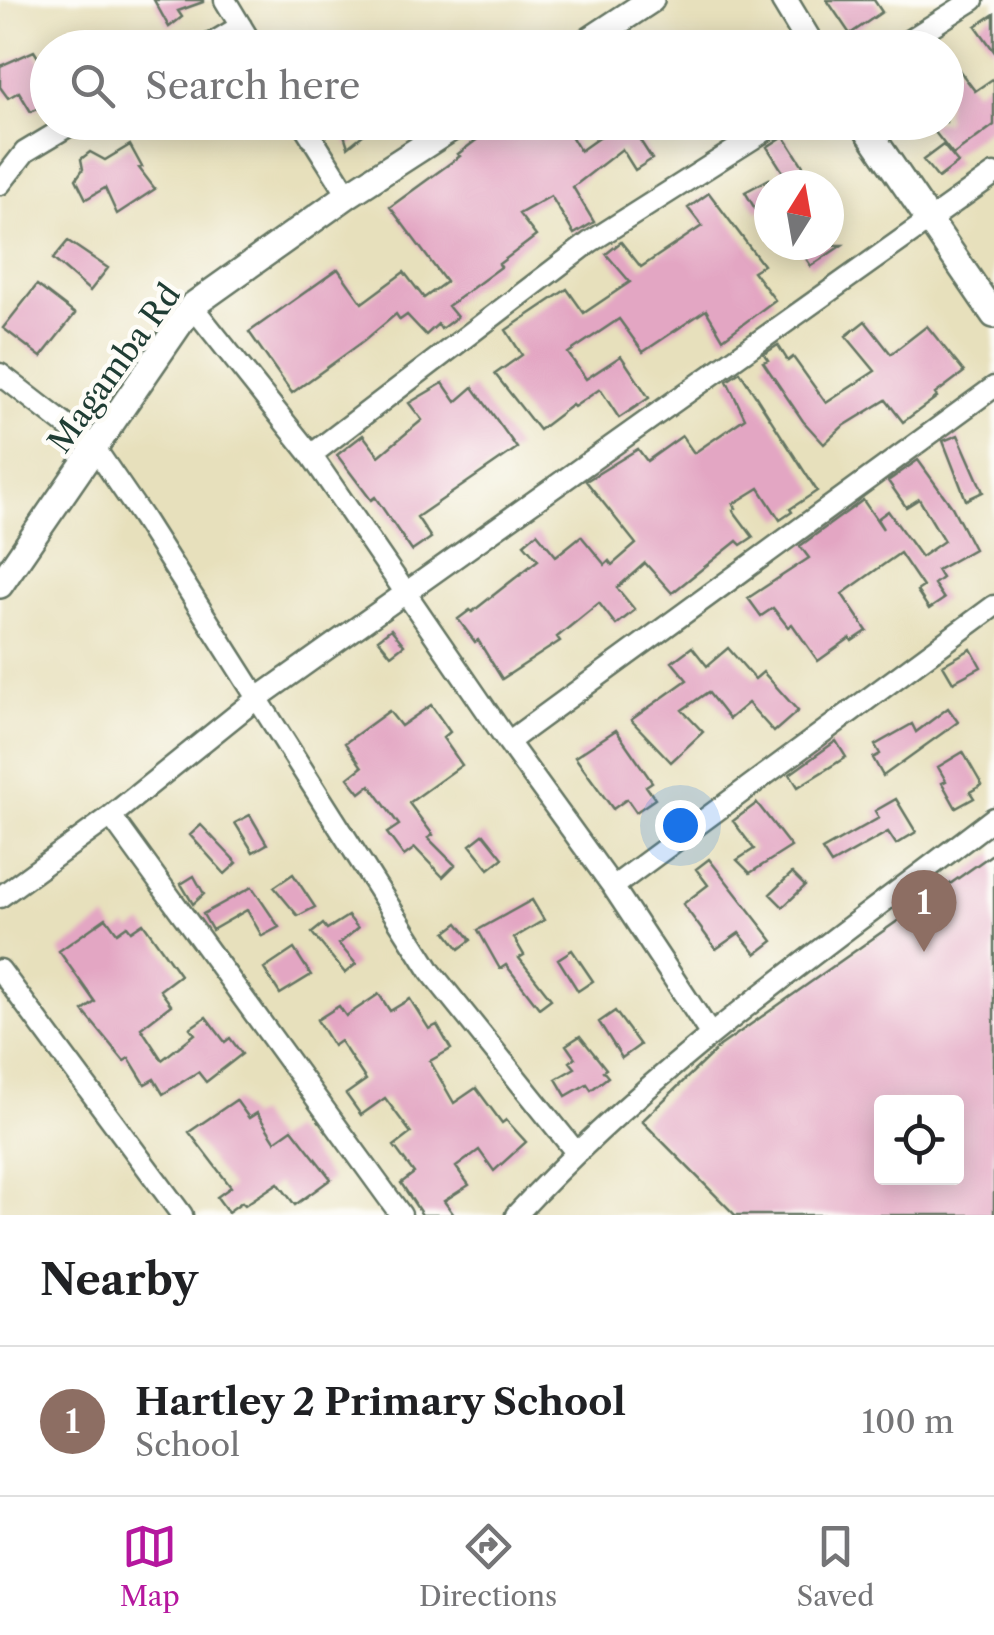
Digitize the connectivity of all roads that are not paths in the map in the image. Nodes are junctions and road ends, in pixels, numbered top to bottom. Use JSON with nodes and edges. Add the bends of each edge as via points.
{"nodes":[{"id":1,"x":224,"y":0,"type":"edge"},
{"id":2,"x":651,"y":0,"type":"edge"},
{"id":3,"x":784,"y":0,"type":"edge"},
{"id":4,"x":972,"y":0,"type":"edge"},
{"id":5,"x":241,"y":26,"type":"junction"},
{"id":6,"x":234,"y":30,"type":"edge"},
{"id":7,"x":243,"y":30,"type":"edge"},
{"id":8,"x":605,"y":30,"type":"edge"},
{"id":9,"x":802,"y":30,"type":"edge"},
{"id":10,"x":926,"y":30,"type":"edge"},
{"id":11,"x":45,"y":140,"type":"edge"},
{"id":12,"x":313,"y":140,"type":"edge"},
{"id":13,"x":434,"y":140,"type":"edge"},
{"id":14,"x":751,"y":140,"type":"edge"},
{"id":15,"x":874,"y":140,"type":"edge"},
{"id":16,"x":994,"y":174,"type":"edge"},
{"id":17,"x":0,"y":184,"type":"edge"},
{"id":18,"x":348,"y":195,"type":"junction"},
{"id":19,"x":930,"y":221,"type":"junction"},
{"id":20,"x":192,"y":306,"type":"junction"},
{"id":21,"x":994,"y":315,"type":"edge"},
{"id":22,"x":0,"y":374,"type":"edge"},
{"id":23,"x":994,"y":387,"type":"edge"},
{"id":24,"x":94,"y":448,"type":"junction"},
{"id":25,"x":311,"y":455,"type":"junction"},
{"id":26,"x":0,"y":585,"type":"edge"},
{"id":27,"x":404,"y":593,"type":"junction"},
{"id":28,"x":994,"y":606,"type":"edge"},
{"id":29,"x":255,"y":700,"type":"junction"},
{"id":30,"x":508,"y":742,"type":"junction"},
{"id":31,"x":111,"y":816,"type":"junction"},
{"id":32,"x":994,"y":818,"type":"edge"},
{"id":33,"x":614,"y":886,"type":"junction"},
{"id":34,"x":0,"y":897,"type":"edge"},
{"id":35,"x":0,"y":970,"type":"edge"},
{"id":36,"x":711,"y":1035,"type":"junction"},
{"id":37,"x":575,"y":1151,"type":"junction"},
{"id":38,"x":182,"y":1215,"type":"edge"},
{"id":39,"x":401,"y":1215,"type":"edge"},
{"id":40,"x":516,"y":1215,"type":"edge"}],
"edges":[{"from":1,"to":5,"type":"street"},
{"from":2,"to":8,"type":"street"},
{"from":3,"to":9,"type":"street"},
{"from":4,"to":10,"type":"street"},
{"from":5,"to":6,"type":"street"},
{"from":5,"to":7,"type":"street"},
{"from":11,"to":17,"type":"street","via":[[25,152]]},
{"from":12,"to":18,"type":"street"},
{"from":13,"to":18,"type":"street","name":"Magamba Rd"},
{"from":14,"to":25,"type":"street","via":[[590,242]]},
{"from":15,"to":19,"type":"street"},
{"from":16,"to":19,"type":"street"},
{"from":18,"to":20,"type":"street","name":"Magamba Rd"},
{"from":19,"to":21,"type":"street"},
{"from":19,"to":27,"type":"street"},
{"from":20,"to":24,"type":"street","name":"Magamba Rd"},
{"from":20,"to":25,"type":"street"},
{"from":22,"to":24,"type":"street"},
{"from":23,"to":30,"type":"street"},
{"from":24,"to":26,"type":"street","name":"Magamba Rd"},
{"from":24,"to":29,"type":"street"},
{"from":25,"to":27,"type":"street"},
{"from":27,"to":29,"type":"street"},
{"from":27,"to":30,"type":"street"},
{"from":28,"to":33,"type":"street"},
{"from":29,"to":31,"type":"street"},
{"from":29,"to":37,"type":"street","via":[[430,972]]},
{"from":30,"to":33,"type":"street"},
{"from":31,"to":34,"type":"street"},
{"from":31,"to":39,"type":"street"},
{"from":32,"to":36,"type":"street"},
{"from":33,"to":36,"type":"street"},
{"from":35,"to":38,"type":"street"},
{"from":36,"to":37,"type":"street"},
{"from":37,"to":40,"type":"street"}]}
